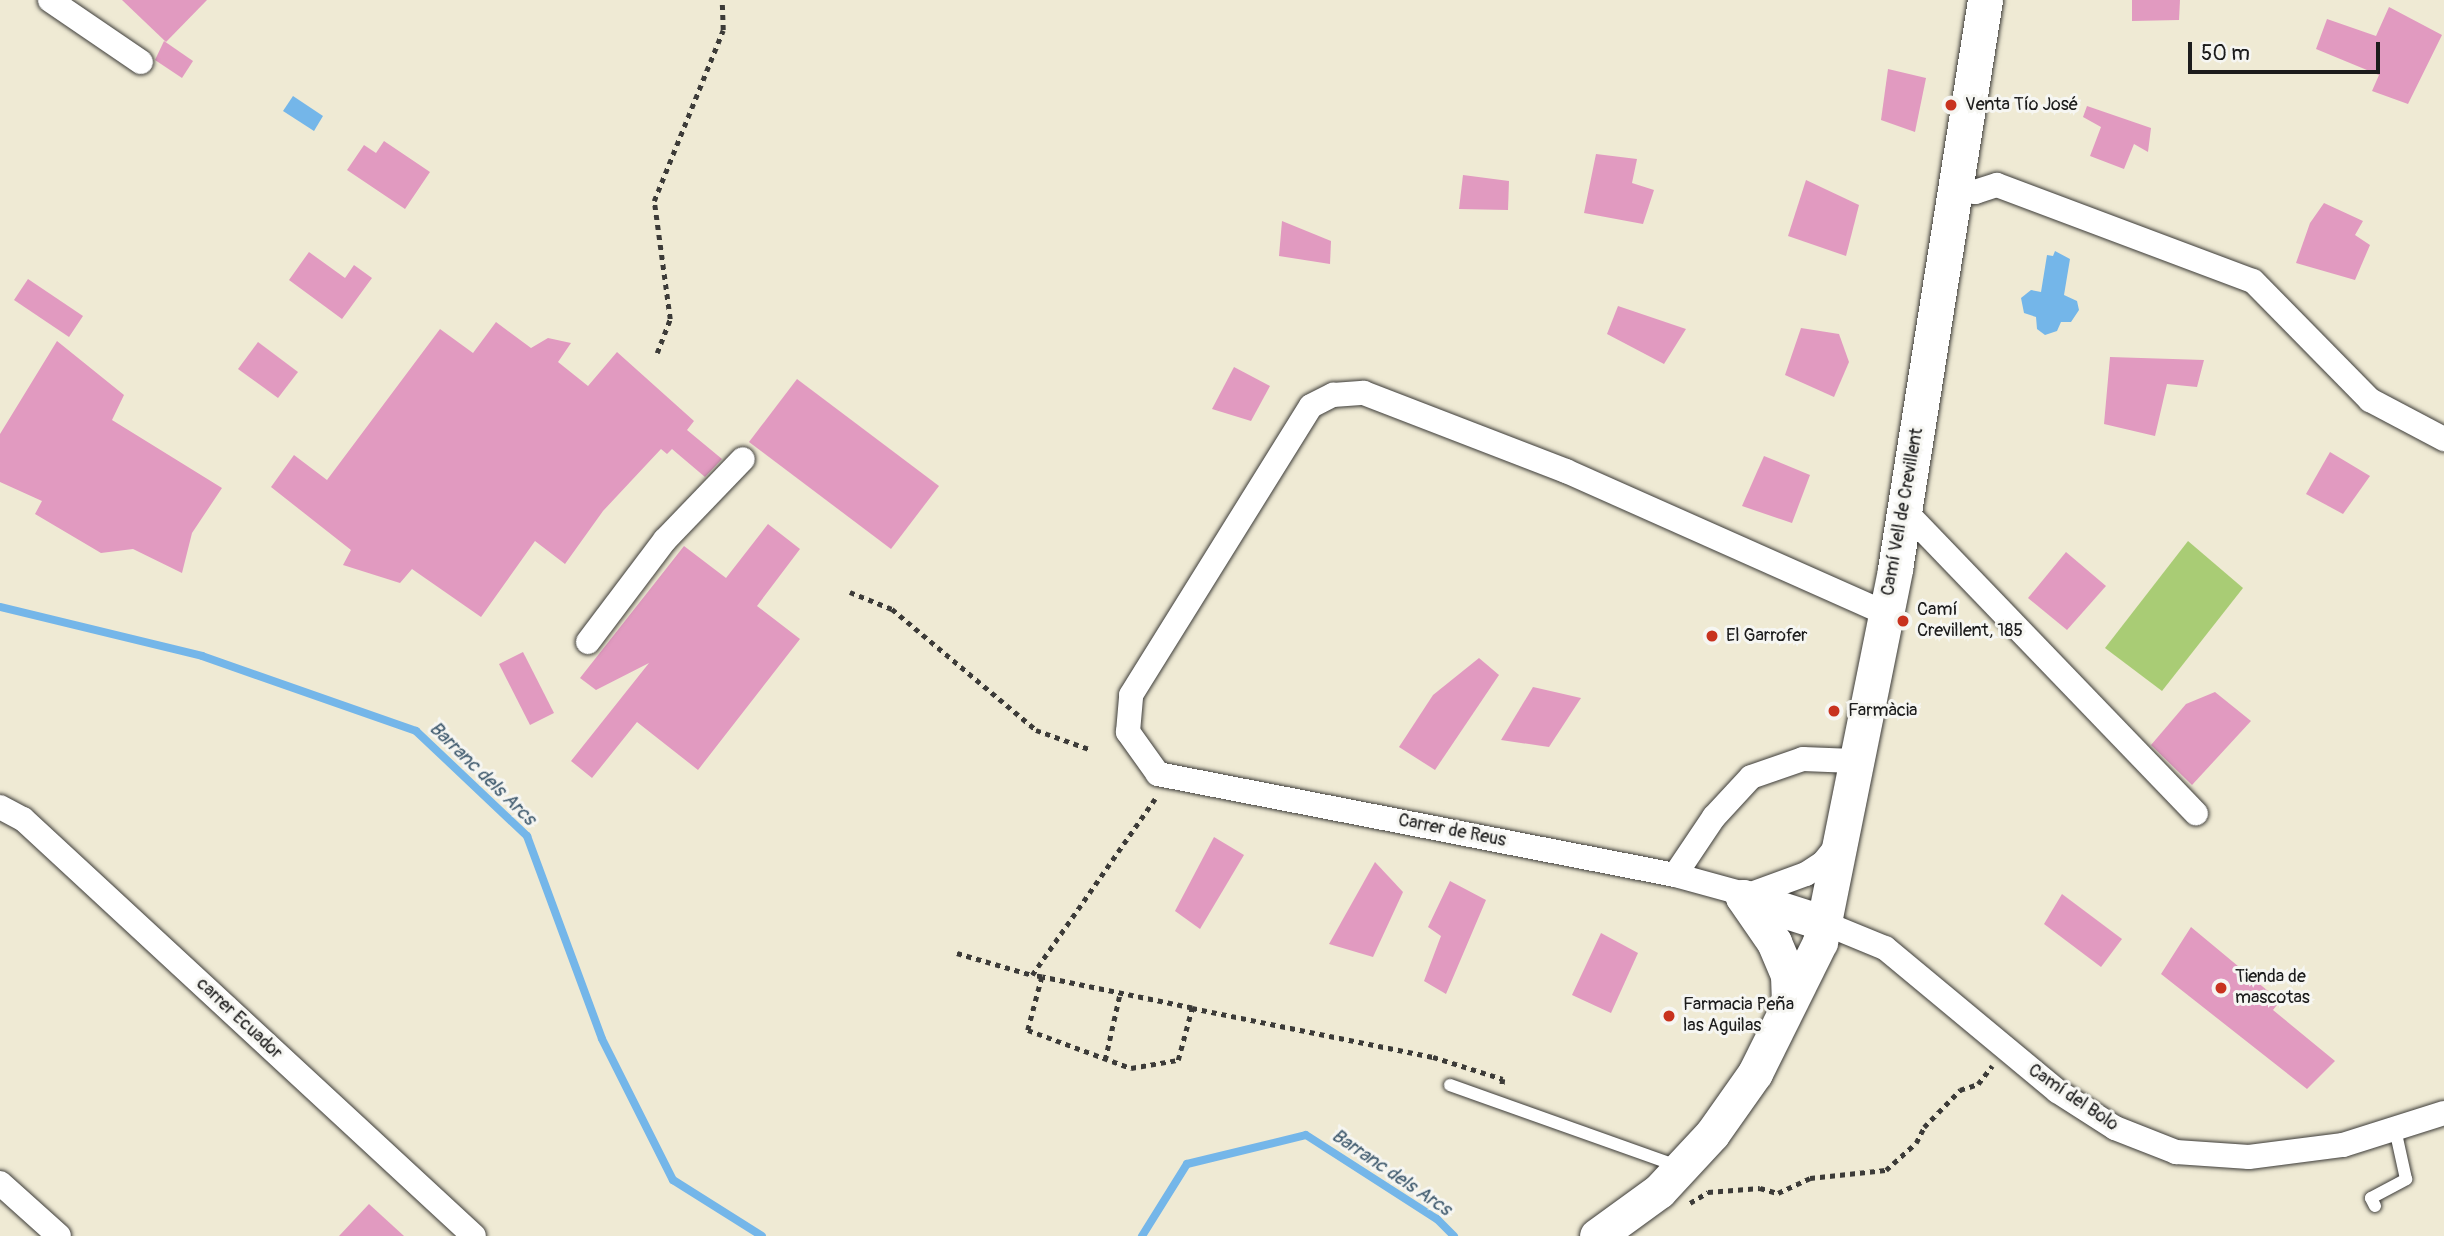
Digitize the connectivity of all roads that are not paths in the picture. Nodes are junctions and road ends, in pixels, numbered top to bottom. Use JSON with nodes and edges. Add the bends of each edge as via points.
{"nodes":[{"id":1,"x":50,"y":0,"type":"edge"},
{"id":2,"x":1985,"y":0,"type":"edge"},
{"id":3,"x":141,"y":62,"type":"dead end"},
{"id":4,"x":1955,"y":187,"type":"junction"},
{"id":5,"x":2444,"y":439,"type":"edge"},
{"id":6,"x":743,"y":459,"type":"dead end"},
{"id":7,"x":1904,"y":510,"type":"junction"},
{"id":8,"x":1885,"y":613,"type":"junction"},
{"id":9,"x":588,"y":642,"type":"dead end"},
{"id":10,"x":1854,"y":761,"type":"junction"},
{"id":11,"x":0,"y":807,"type":"edge"},
{"id":12,"x":2196,"y":813,"type":"dead end"},
{"id":13,"x":1839,"y":843,"type":"junction"},
{"id":14,"x":1675,"y":875,"type":"junction"},
{"id":15,"x":1743,"y":897,"type":"junction"},
{"id":16,"x":1826,"y":913,"type":"junction"},
{"id":17,"x":1789,"y":998,"type":"junction"},
{"id":18,"x":1450,"y":1085,"type":"dead end"},
{"id":19,"x":2444,"y":1113,"type":"edge"},
{"id":20,"x":2395,"y":1129,"type":"junction"},
{"id":21,"x":1680,"y":1168,"type":"junction"},
{"id":22,"x":0,"y":1183,"type":"edge"},
{"id":23,"x":2375,"y":1206,"type":"dead end"},
{"id":24,"x":59,"y":1236,"type":"edge"},
{"id":25,"x":474,"y":1236,"type":"edge"},
{"id":26,"x":1597,"y":1236,"type":"edge"}],
"edges":[{"from":1,"to":3,"type":"street"},
{"from":2,"to":4,"type":"street","name":"Camí Vell de Crevillent"},
{"from":4,"to":5,"type":"street","via":[[1975,192],[1997,185],[2253,281],[2370,400]]},
{"from":4,"to":7,"type":"street","name":"Camí Vell de Crevillent"},
{"from":6,"to":9,"type":"street","via":[[665,540]]},
{"from":7,"to":8,"type":"street","name":"Camí Vell de Crevillent"},
{"from":7,"to":12,"type":"street"},
{"from":8,"to":10,"type":"street","name":"Camí Vell de Crevillent"},
{"from":8,"to":14,"type":"street","name":"Carrer de Reus","via":[[1566,471],[1363,393],[1333,395],[1311,406],[1131,695],[1128,732],[1158,785]]},
{"from":10,"to":13,"type":"street","name":"Camí Vell de Crevillent"},
{"from":10,"to":14,"type":"street","via":[[1803,759],[1751,778],[1714,817]]},
{"from":11,"to":25,"type":"street","name":"carrer Ecuador","via":[[23,819]]},
{"from":13,"to":15,"type":"street","via":[[1823,863],[1806,874]]},
{"from":13,"to":16,"type":"street","name":"Camí Vell de Crevillent"},
{"from":14,"to":15,"type":"street","name":"Carrer de Reus"},
{"from":15,"to":16,"type":"street"},
{"from":15,"to":17,"type":"street","via":[[1774,942],[1788,975]]},
{"from":16,"to":17,"type":"street","name":"Camí Vell de Crevillent","via":[[1820,942]]},
{"from":16,"to":20,"type":"street","name":"Camí del Bolo","via":[[1885,948],[2069,1098],[2115,1128],[2176,1152],[2249,1157],[2343,1145]]},
{"from":17,"to":21,"type":"street","name":"Camí Vell de Crevillent","via":[[1755,1073],[1712,1134]]},
{"from":18,"to":21,"type":"lane"},
{"from":19,"to":20,"type":"street","name":"Camí del Bolo"},
{"from":20,"to":23,"type":"lane","via":[[2406,1179],[2371,1198]]},
{"from":21,"to":26,"type":"street","name":"Camí Vell de Crevillent","via":[[1659,1191]]},
{"from":22,"to":24,"type":"street"}]}
